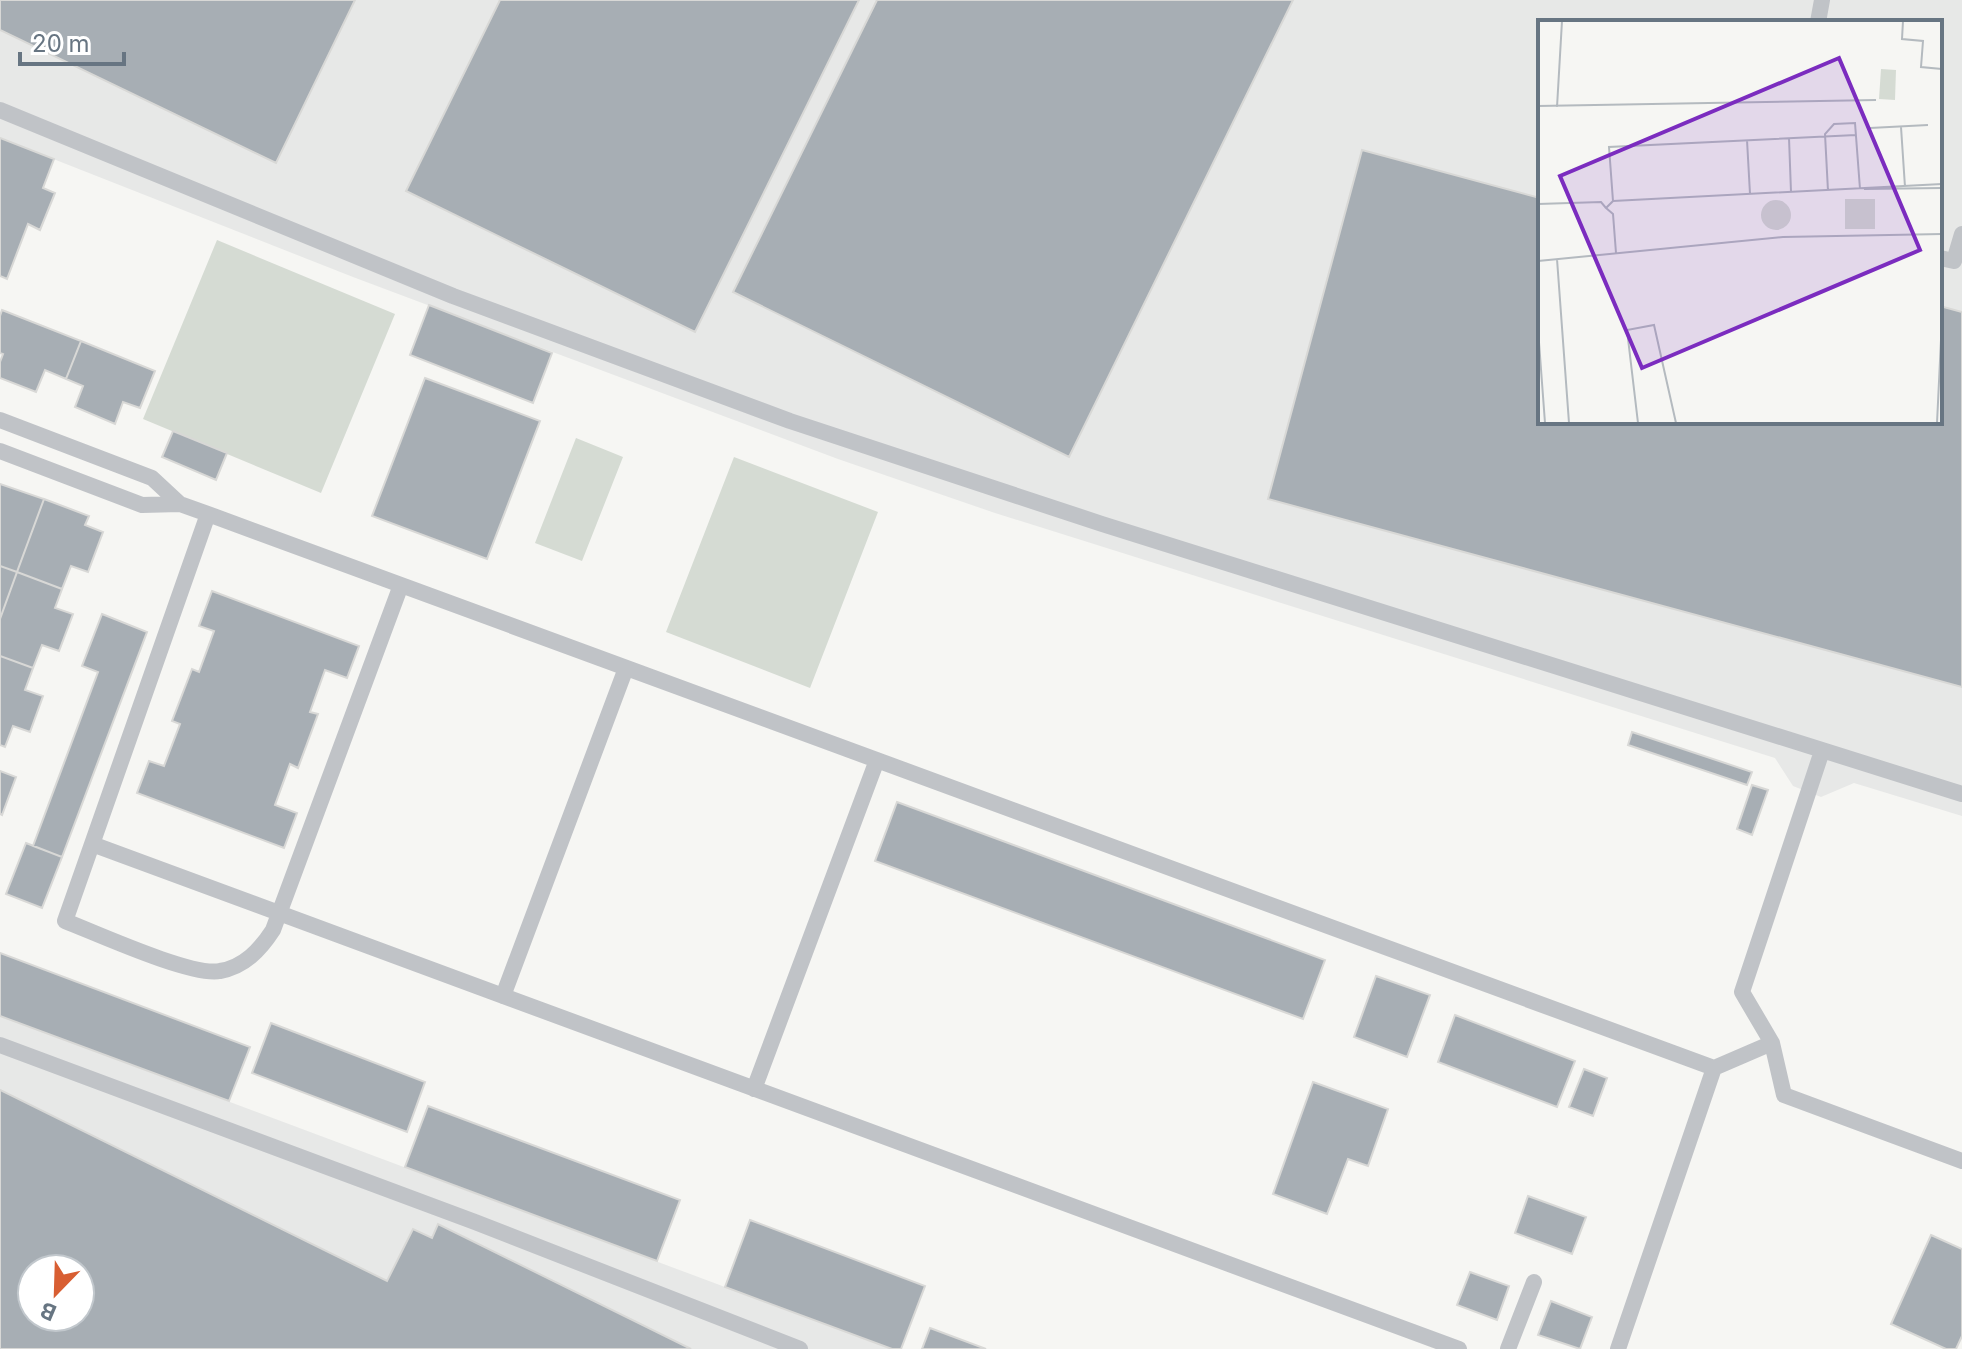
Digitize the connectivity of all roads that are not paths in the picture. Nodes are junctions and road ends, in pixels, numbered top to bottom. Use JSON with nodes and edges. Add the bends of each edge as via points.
{"nodes":[{"id":1,"x":1822,"y":0,"type":"edge"},
{"id":2,"x":1818,"y":20,"type":"edge"},
{"id":3,"x":0,"y":110,"type":"edge"},
{"id":4,"x":1962,"y":234,"type":"edge"},
{"id":5,"x":1942,"y":258,"type":"edge"},
{"id":6,"x":0,"y":420,"type":"edge"},
{"id":7,"x":0,"y":451,"type":"edge"},
{"id":8,"x":180,"y":504,"type":"junction"},
{"id":9,"x":208,"y":514,"type":"junction"},
{"id":10,"x":401,"y":585,"type":"junction"},
{"id":11,"x":626,"y":668,"type":"junction"},
{"id":12,"x":1822,"y":751,"type":"junction"},
{"id":13,"x":877,"y":760,"type":"junction"},
{"id":14,"x":1962,"y":794,"type":"edge"},
{"id":15,"x":92,"y":844,"type":"junction"},
{"id":16,"x":279,"y":913,"type":"junction"},
{"id":17,"x":503,"y":996,"type":"junction"},
{"id":18,"x":1772,"y":1043,"type":"junction"},
{"id":19,"x":0,"y":1045,"type":"edge"},
{"id":20,"x":1714,"y":1068,"type":"junction"},
{"id":21,"x":754,"y":1089,"type":"junction"},
{"id":22,"x":1962,"y":1161,"type":"edge"},
{"id":23,"x":1534,"y":1282,"type":"dead end"},
{"id":24,"x":800,"y":1349,"type":"edge"},
{"id":25,"x":1459,"y":1349,"type":"edge"},
{"id":26,"x":1508,"y":1349,"type":"edge"},
{"id":27,"x":1618,"y":1349,"type":"edge"}],
"edges":[{"from":1,"to":2,"type":"lane"},
{"from":3,"to":12,"type":"lane","via":[[453,296],[790,421]]},
{"from":4,"to":5,"type":"lane","via":[[1954,261]]},
{"from":6,"to":8,"type":"lane","via":[[152,478]]},
{"from":7,"to":8,"type":"lane","via":[[142,505]]},
{"from":8,"to":9,"type":"lane"},
{"from":9,"to":10,"type":"lane"},
{"from":9,"to":15,"type":"lane"},
{"from":10,"to":11,"type":"lane"},
{"from":10,"to":16,"type":"lane"},
{"from":11,"to":13,"type":"lane"},
{"from":11,"to":17,"type":"lane"},
{"from":12,"to":14,"type":"lane"},
{"from":12,"to":18,"type":"lane","via":[[1742,992]]},
{"from":13,"to":20,"type":"lane"},
{"from":13,"to":21,"type":"lane"},
{"from":15,"to":16,"type":"lane"},
{"from":15,"to":16,"type":"lane","via":[[65,921],[193,970],[220,971],[251,957],[273,930]]},
{"from":16,"to":17,"type":"lane"},
{"from":17,"to":21,"type":"lane"},
{"from":18,"to":20,"type":"lane"},
{"from":18,"to":22,"type":"lane","via":[[1784,1095]]},
{"from":19,"to":24,"type":"lane"},
{"from":20,"to":27,"type":"lane"},
{"from":21,"to":25,"type":"lane"},
{"from":23,"to":26,"type":"lane"}]}
